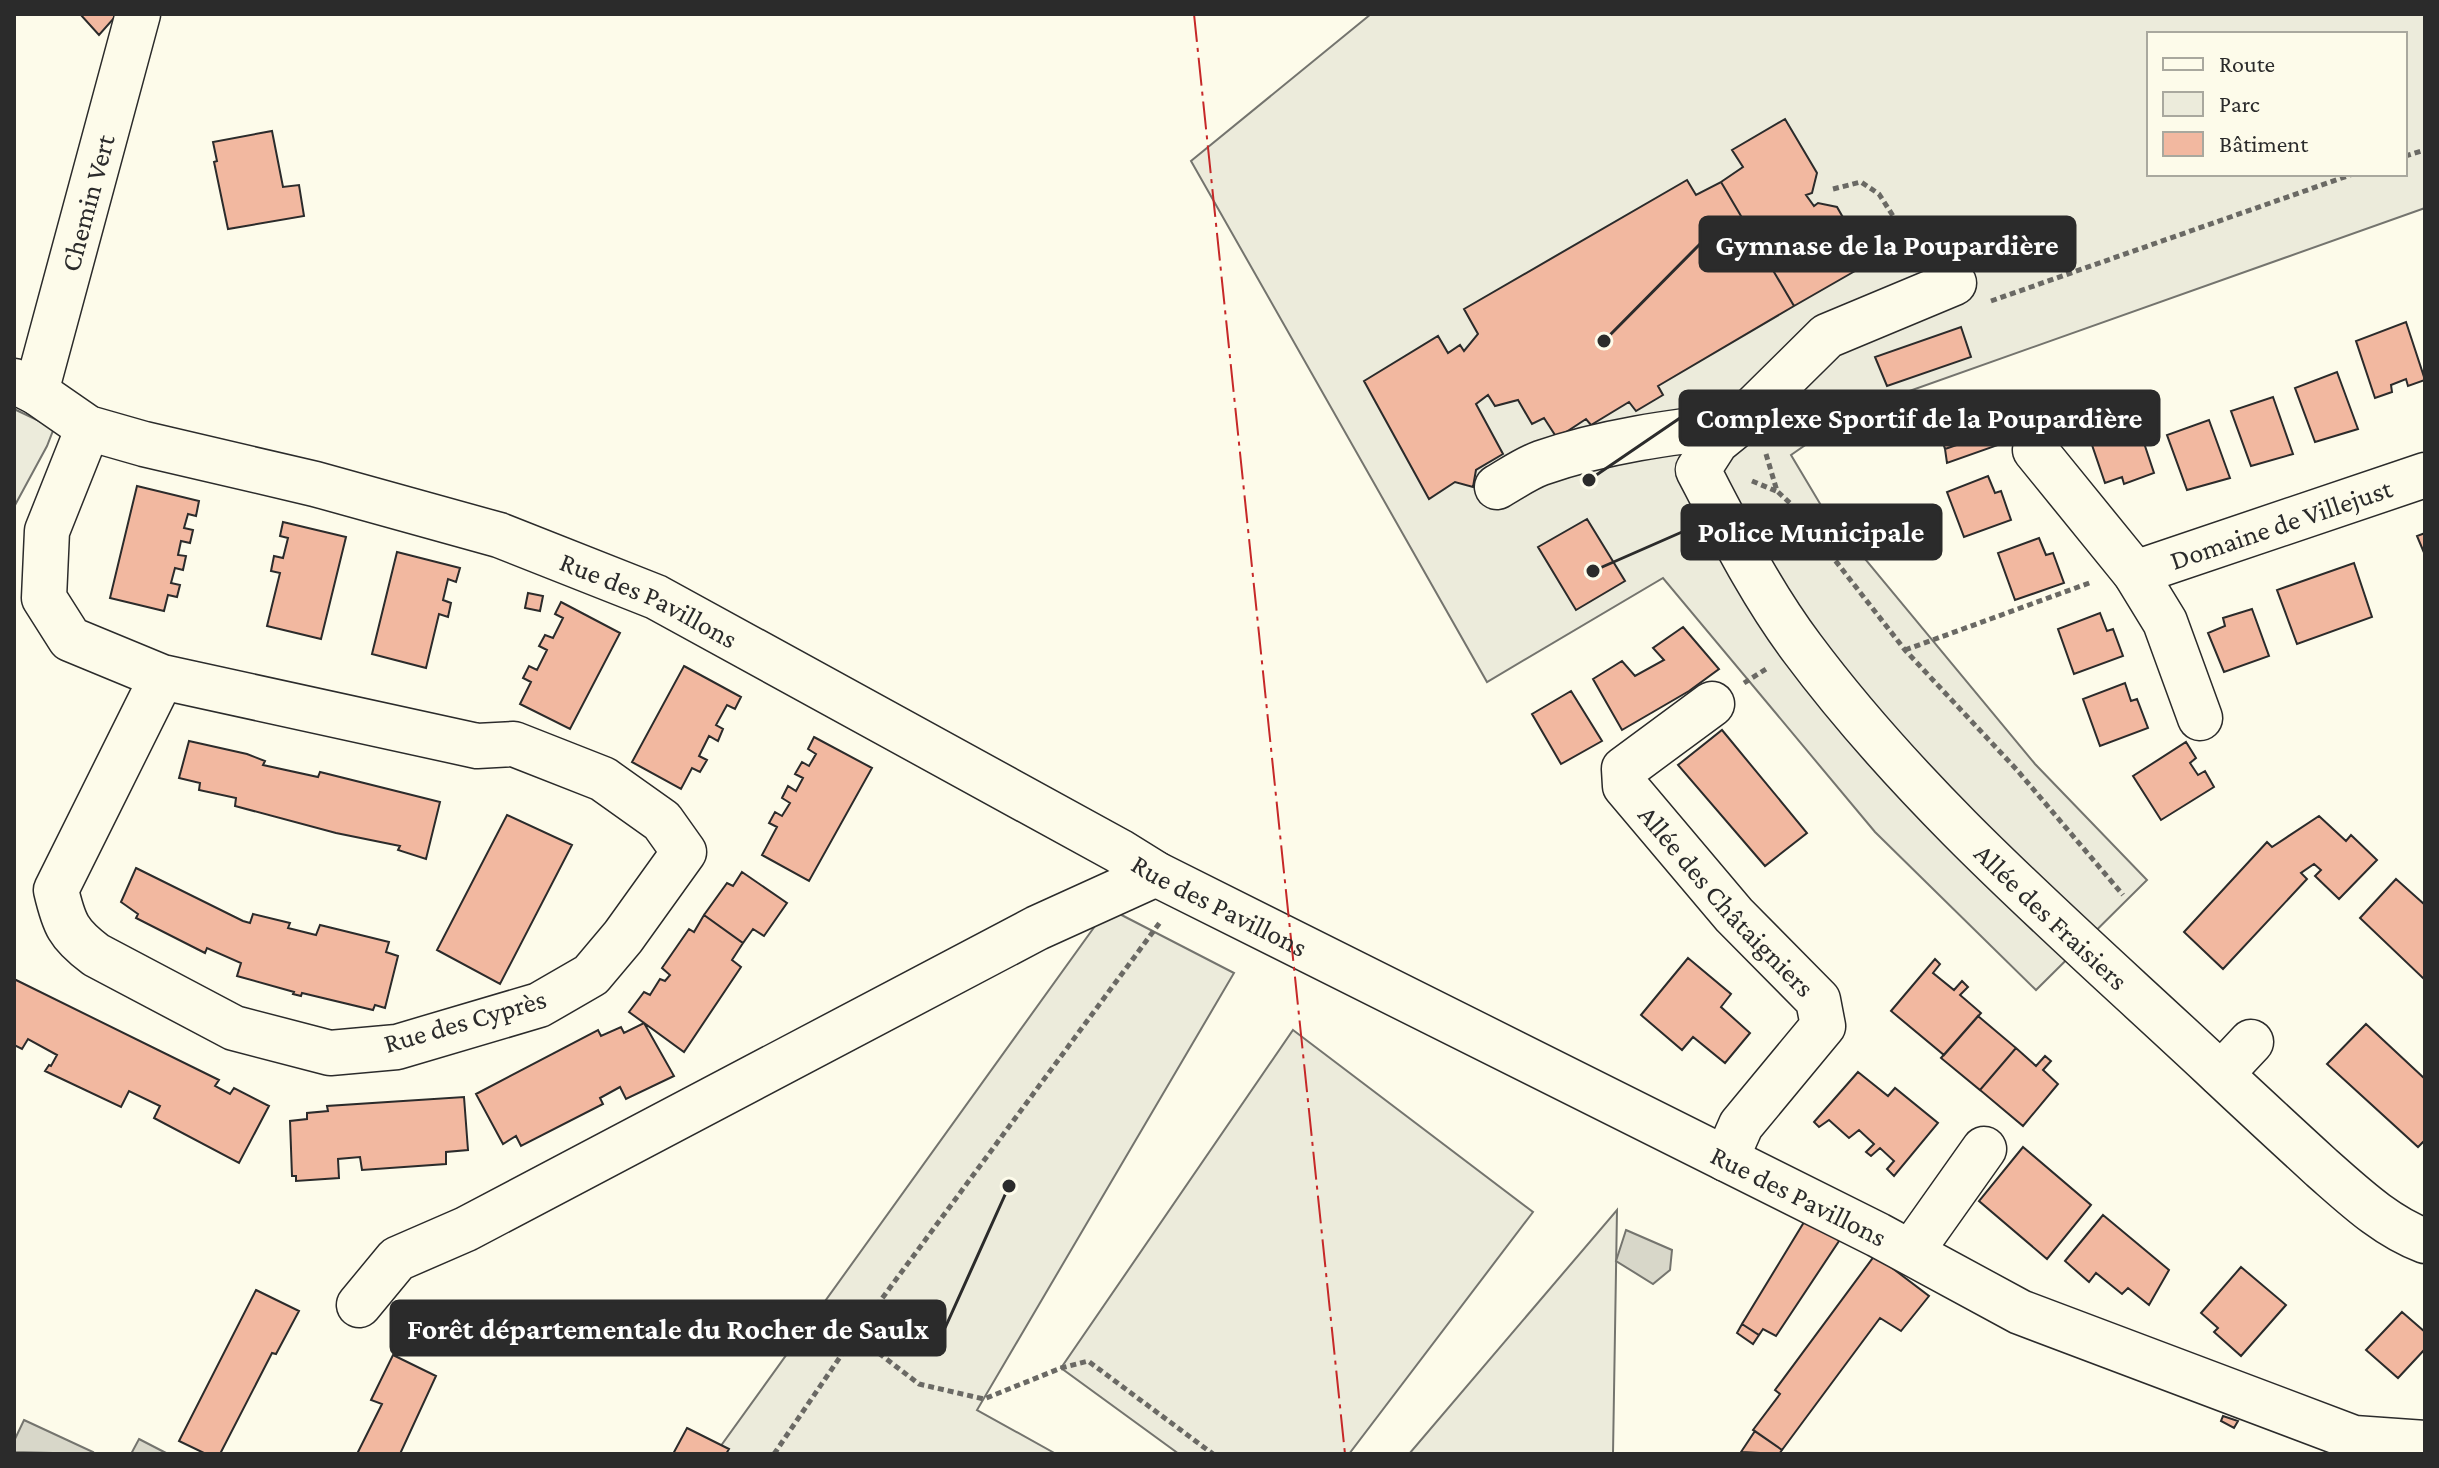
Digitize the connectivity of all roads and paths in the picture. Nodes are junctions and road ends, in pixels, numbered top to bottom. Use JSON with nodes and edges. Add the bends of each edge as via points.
{"nodes":[{"id":1,"x":138,"y":14,"type":"edge"},
{"id":2,"x":2347,"y":176,"type":"edge"},
{"id":3,"x":1833,"y":189,"type":"dead end"},
{"id":4,"x":1947,"y":286,"type":"junction"},
{"id":5,"x":25,"y":386,"type":"edge"},
{"id":6,"x":1744,"y":417,"type":"junction"},
{"id":7,"x":88,"y":428,"type":"junction"},
{"id":8,"x":2035,"y":450,"type":"dead end"},
{"id":9,"x":2425,"y":475,"type":"edge"},
{"id":10,"x":1497,"y":487,"type":"dead end"},
{"id":11,"x":2135,"y":573,"type":"junction"},
{"id":12,"x":1801,"y":647,"type":"junction"},
{"id":13,"x":1905,"y":650,"type":"junction"},
{"id":14,"x":162,"y":677,"type":"junction"},
{"id":15,"x":1712,"y":704,"type":"joint"},
{"id":16,"x":2200,"y":718,"type":"dead end"},
{"id":17,"x":1170,"y":881,"type":"junction"},
{"id":18,"x":2123,"y":895,"type":"dead end"},
{"id":19,"x":2251,"y":1042,"type":"dead end"},
{"id":20,"x":2221,"y":1074,"type":"junction"},
{"id":21,"x":1984,"y":1149,"type":"dead end"},
{"id":22,"x":1726,"y":1159,"type":"junction"},
{"id":23,"x":2425,"y":1241,"type":"edge"},
{"id":24,"x":1911,"y":1252,"type":"junction"},
{"id":25,"x":359,"y":1305,"type":"dead end"},
{"id":26,"x":855,"y":1335,"type":"junction"},
{"id":27,"x":2425,"y":1444,"type":"edge"},
{"id":28,"x":774,"y":1454,"type":"edge"},
{"id":29,"x":1213,"y":1454,"type":"edge"},
{"id":30,"x":2398,"y":1454,"type":"edge"}],
"edges":[{"from":1,"to":5,"type":"street","name":"Chemin Vert"},
{"from":2,"to":4,"type":"path","via":[[1989,301],[1962,306]]},
{"from":3,"to":4,"type":"path","via":[[1861,182],[1879,194]]},
{"from":4,"to":6,"type":"street","via":[[1827,336]]},
{"from":5,"to":7,"type":"street","name":"Rue des Pavillons"},
{"from":6,"to":10,"type":"street","via":[[1538,464]]},
{"from":6,"to":12,"type":"street","name":"Allée des Fraisiers","via":[[1716,442],[1698,470],[1760,586]]},
{"from":6,"to":13,"type":"path","via":[[1777,491]]},
{"from":7,"to":14,"type":"street","name":"Rue des Cyprès","via":[[47,531],[44,598],[70,639]]},
{"from":7,"to":17,"type":"street","name":"Rue des Pavillons","via":[[499,535],[656,597]]},
{"from":8,"to":11,"type":"street"},
{"from":9,"to":11,"type":"street","name":"Domaine de Villejust"},
{"from":11,"to":13,"type":"path","via":[[2107,577]]},
{"from":11,"to":16,"type":"street","via":[[2165,622]]},
{"from":12,"to":15,"type":"path"},
{"from":12,"to":20,"type":"street","name":"Allée des Fraisiers","via":[[1872,737],[1943,813]]},
{"from":13,"to":18,"type":"path"},
{"from":14,"to":14,"type":"street","name":"Rue des Cyprès","via":[[56,890],[64,922],[80,943],[234,1028],[330,1053],[397,1047],[539,1005],[591,975],[684,852],[662,821],[603,779],[514,744],[477,746]]},
{"from":15,"to":22,"type":"street","name":"Allée des Châtaigniers","via":[[1624,769],[1625,786],[1734,915],[1818,1000],[1823,1026],[1741,1125]]},
{"from":17,"to":22,"type":"street","name":"Rue des Pavillons"},
{"from":17,"to":25,"type":"street","via":[[1037,928],[466,1229],[397,1259]]},
{"from":17,"to":26,"type":"path"},
{"from":19,"to":20,"type":"street"},
{"from":20,"to":23,"type":"street","name":"Allée des Fraisiers","via":[[2370,1210]]},
{"from":21,"to":24,"type":"street"},
{"from":22,"to":24,"type":"street","name":"Rue des Pavillons"},
{"from":24,"to":27,"type":"street","name":"Rue des Pavillons","via":[[2020,1312],[2354,1438]]},
{"from":26,"to":28,"type":"path"},
{"from":26,"to":29,"type":"path","via":[[919,1384],[984,1399],[1088,1361]]},
{"from":27,"to":30,"type":"street"}]}
